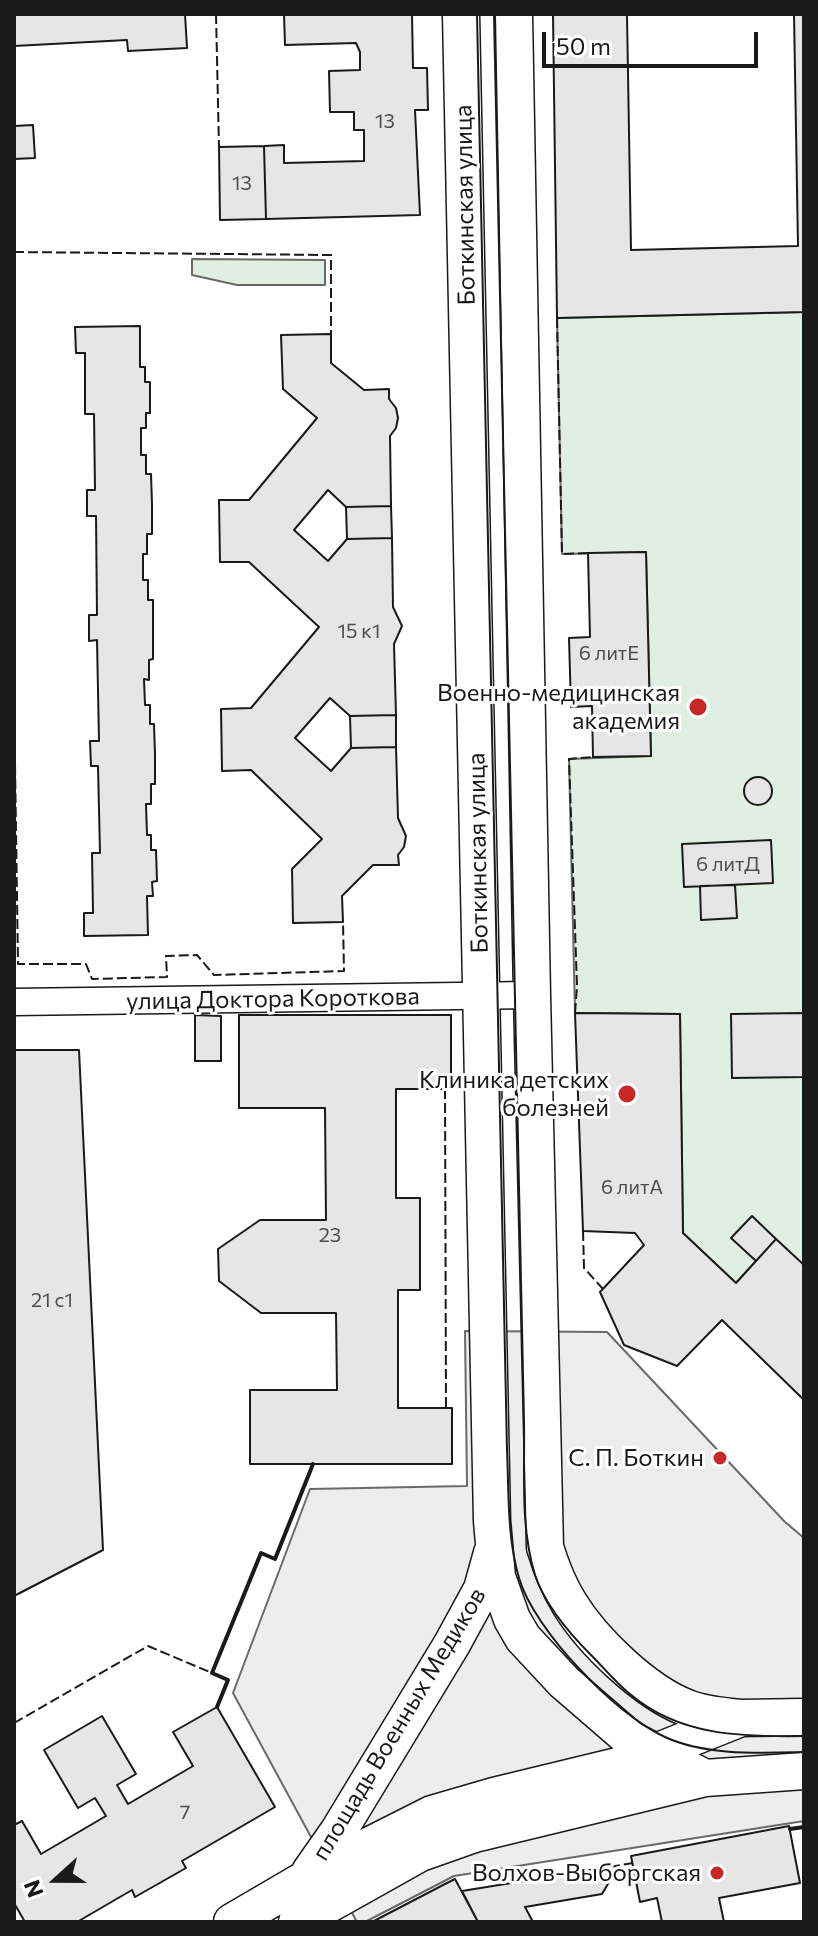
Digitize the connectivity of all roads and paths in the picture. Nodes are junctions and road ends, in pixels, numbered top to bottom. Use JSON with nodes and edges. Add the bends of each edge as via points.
{"nodes":[{"id":1,"x":461,"y":14,"type":"edge"},
{"id":2,"x":514,"y":14,"type":"edge"},
{"id":3,"x":532,"y":995,"type":"junction"},
{"id":4,"x":481,"y":996,"type":"junction"},
{"id":5,"x":14,"y":1002,"type":"edge"},
{"id":6,"x":493,"y":1548,"type":"junction"},
{"id":7,"x":657,"y":1693,"type":"junction"},
{"id":8,"x":804,"y":1717,"type":"edge"},
{"id":9,"x":741,"y":1718,"type":"junction"},
{"id":10,"x":655,"y":1752,"type":"junction"},
{"id":11,"x":804,"y":1771,"type":"edge"},
{"id":12,"x":705,"y":1778,"type":"junction"},
{"id":13,"x":625,"y":1796,"type":"junction"},
{"id":14,"x":302,"y":1881,"type":"junction"},
{"id":15,"x":232,"y":1922,"type":"edge"},
{"id":16,"x":297,"y":1922,"type":"edge"}],
"edges":[{"from":1,"to":4,"type":"main road","name":"Боткинская улица"},
{"from":2,"to":3,"type":"main road"},
{"from":3,"to":4,"type":"street","name":"улица Доктора Короткова"},
{"from":3,"to":7,"type":"main road","via":[[545,1547],[570,1605]]},
{"from":4,"to":5,"type":"street","name":"улица Доктора Короткова"},
{"from":4,"to":6,"type":"main road","name":"Боткинская улица"},
{"from":6,"to":10,"type":"main road","name":"площадь Военных Медиков","via":[[504,1600],[523,1638],[586,1703]]},
{"from":6,"to":14,"type":"main road","name":"площадь Военных Медиков","via":[[482,1589],[452,1644],[338,1832]]},
{"from":7,"to":9,"type":"main road","via":[[687,1708]]},
{"from":7,"to":10,"type":"main road"},
{"from":8,"to":9,"type":"main road"},
{"from":9,"to":10,"type":"main road"},
{"from":10,"to":12,"type":"main road","name":"площадь Военных Медиков"},
{"from":10,"to":13,"type":"main road"},
{"from":10,"to":14,"type":"main road","via":[[432,1814]]},
{"from":11,"to":12,"type":"main road"},
{"from":12,"to":13,"type":"main road"},
{"from":13,"to":16,"type":"main road","via":[[420,1853]]},
{"from":14,"to":15,"type":"main road"}]}
